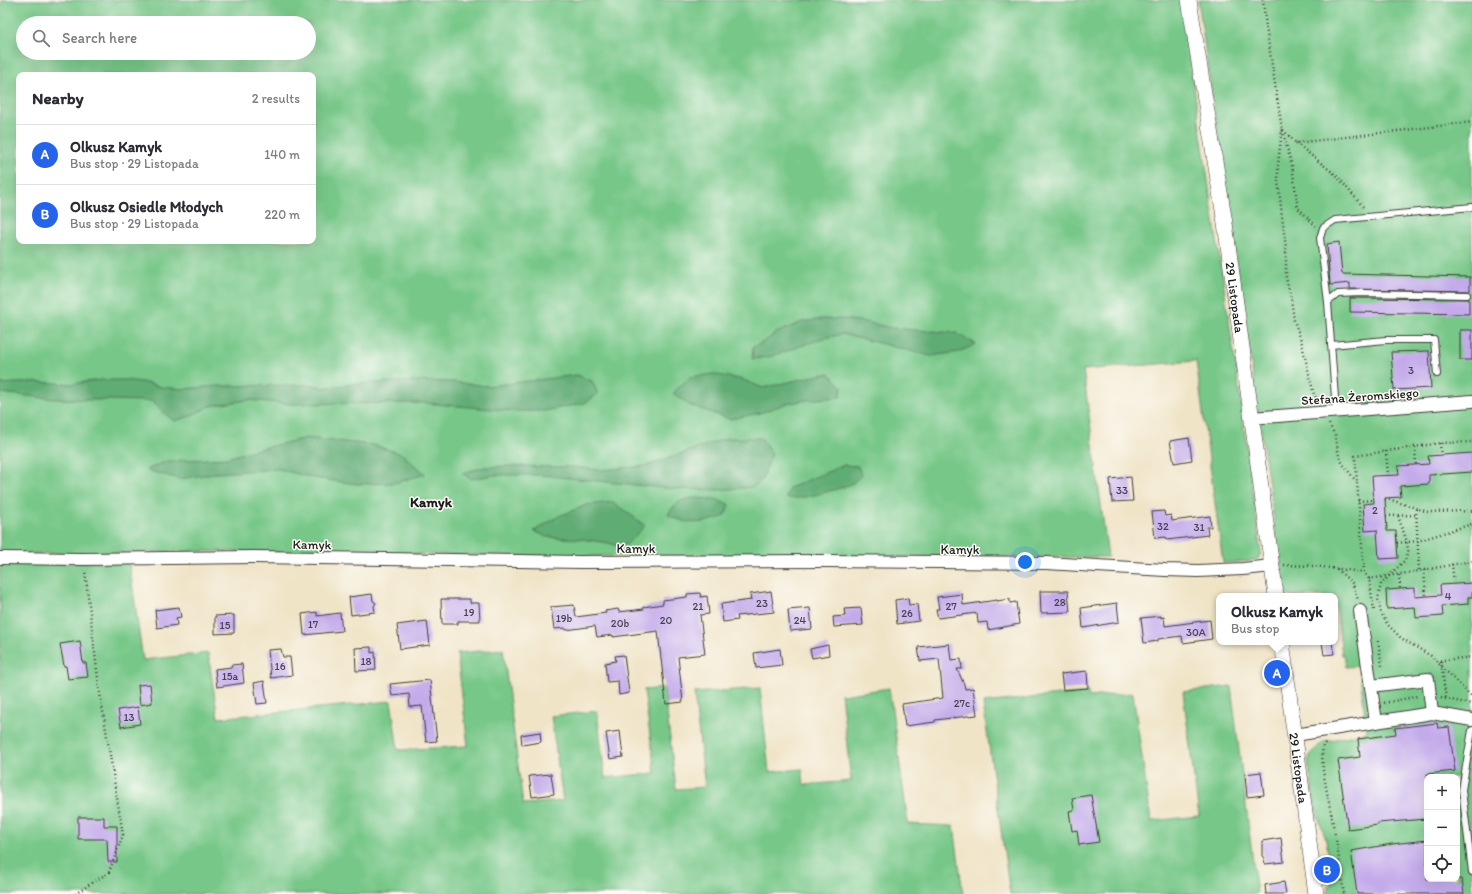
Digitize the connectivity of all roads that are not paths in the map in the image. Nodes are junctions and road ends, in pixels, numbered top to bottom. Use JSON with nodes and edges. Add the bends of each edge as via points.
{"nodes":[{"id":1,"x":1190,"y":0,"type":"edge"},
{"id":2,"x":1472,"y":207,"type":"edge"},
{"id":3,"x":1468,"y":295,"type":"dead end"},
{"id":4,"x":1328,"y":302,"type":"junction"},
{"id":5,"x":1331,"y":345,"type":"junction"},
{"id":6,"x":1437,"y":374,"type":"dead end"},
{"id":7,"x":1472,"y":401,"type":"edge"},
{"id":8,"x":1336,"y":411,"type":"junction"},
{"id":9,"x":1251,"y":418,"type":"junction"},
{"id":10,"x":0,"y":558,"type":"edge"},
{"id":11,"x":1272,"y":566,"type":"junction"},
{"id":12,"x":1276,"y":593,"type":"edge"},
{"id":13,"x":1360,"y":610,"type":"road end"},
{"id":14,"x":1282,"y":645,"type":"edge"},
{"id":15,"x":1370,"y":686,"type":"junction"},
{"id":16,"x":1432,"y":713,"type":"junction"},
{"id":17,"x":1376,"y":716,"type":"junction"},
{"id":18,"x":1472,"y":720,"type":"edge"},
{"id":19,"x":1472,"y":730,"type":"edge"},
{"id":20,"x":1295,"y":735,"type":"junction"},
{"id":21,"x":1472,"y":872,"type":"edge"},
{"id":22,"x":1316,"y":894,"type":"edge"}],
"edges":[{"from":1,"to":9,"type":"street","name":"29 Listopada","via":[[1225,223]]},
{"from":2,"to":4,"type":"lane","via":[[1335,220],[1323,228],[1320,238]]},
{"from":3,"to":4,"type":"lane","via":[[1338,294]]},
{"from":4,"to":5,"type":"lane"},
{"from":5,"to":6,"type":"lane","via":[[1386,340],[1434,340]]},
{"from":5,"to":8,"type":"lane"},
{"from":7,"to":8,"type":"street","name":"Stefana Żeromskiego"},
{"from":8,"to":9,"type":"street","name":"Stefana Żeromskiego"},
{"from":9,"to":11,"type":"street","name":"29 Listopada"},
{"from":10,"to":11,"type":"street","name":"Kamyk","via":[[254,557],[580,562],[1046,563],[1198,571]]},
{"from":11,"to":12,"type":"street","name":"29 Listopada"},
{"from":13,"to":15,"type":"street"},
{"from":14,"to":20,"type":"street","name":"29 Listopada"},
{"from":15,"to":16,"type":"street","via":[[1428,679]]},
{"from":15,"to":17,"type":"street"},
{"from":16,"to":17,"type":"street"},
{"from":16,"to":18,"type":"street"},
{"from":17,"to":20,"type":"street"},
{"from":19,"to":21,"type":"lane","via":[[1462,790]]},
{"from":20,"to":22,"type":"street","name":"29 Listopada"}]}
